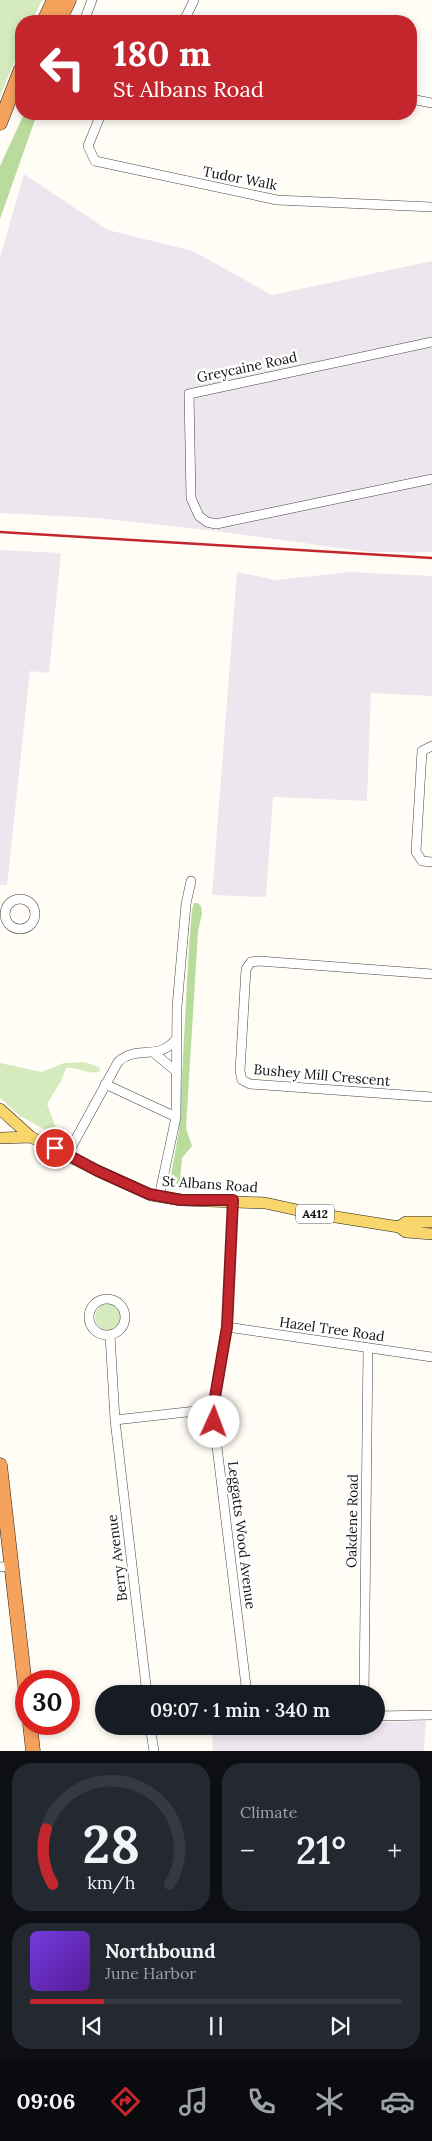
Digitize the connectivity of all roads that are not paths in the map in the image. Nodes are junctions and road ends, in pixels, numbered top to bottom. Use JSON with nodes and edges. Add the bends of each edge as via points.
{"nodes":[{"id":1,"x":54,"y":0,"type":"edge"},
{"id":2,"x":69,"y":0,"type":"edge"},
{"id":3,"x":92,"y":0,"type":"edge"},
{"id":4,"x":194,"y":0,"type":"edge"},
{"id":5,"x":47,"y":15,"type":"edge"},
{"id":6,"x":62,"y":15,"type":"edge"},
{"id":7,"x":86,"y":15,"type":"edge"},
{"id":8,"x":187,"y":15,"type":"edge"},
{"id":9,"x":15,"y":86,"type":"edge"},
{"id":10,"x":15,"y":98,"type":"edge"},
{"id":11,"x":417,"y":100,"type":"edge"},
{"id":12,"x":432,"y":103,"type":"edge"},
{"id":13,"x":7,"y":108,"type":"junction"},
{"id":14,"x":99,"y":120,"type":"edge"},
{"id":15,"x":0,"y":123,"type":"edge"},
{"id":16,"x":432,"y":207,"type":"edge"},
{"id":17,"x":432,"y":342,"type":"edge"},
{"id":18,"x":432,"y":479,"type":"edge"},
{"id":19,"x":432,"y":746,"type":"edge"},
{"id":20,"x":432,"y":862,"type":"edge"},
{"id":21,"x":191,"y":880,"type":"dead end"},
{"id":22,"x":0,"y":900,"type":"edge"},
{"id":23,"x":13,"y":900,"type":"junction"},
{"id":24,"x":3,"y":917,"type":"edge"},
{"id":25,"x":432,"y":974,"type":"edge"},
{"id":26,"x":176,"y":1039,"type":"junction"},
{"id":27,"x":154,"y":1053,"type":"junction"},
{"id":28,"x":177,"y":1072,"type":"junction"},
{"id":29,"x":105,"y":1084,"type":"junction"},
{"id":30,"x":432,"y":1098,"type":"edge"},
{"id":31,"x":0,"y":1109,"type":"edge"},
{"id":32,"x":176,"y":1117,"type":"junction"},
{"id":33,"x":0,"y":1138,"type":"edge"},
{"id":34,"x":31,"y":1138,"type":"junction"},
{"id":35,"x":67,"y":1155,"type":"junction"},
{"id":36,"x":159,"y":1196,"type":"junction"},
{"id":37,"x":233,"y":1200,"type":"junction"},
{"id":38,"x":432,"y":1222,"type":"edge"},
{"id":39,"x":399,"y":1227,"type":"junction"},
{"id":40,"x":432,"y":1234,"type":"edge"},
{"id":41,"x":227,"y":1327,"type":"junction"},
{"id":42,"x":110,"y":1335,"type":"junction"},
{"id":43,"x":368,"y":1348,"type":"junction"},
{"id":44,"x":432,"y":1357,"type":"edge"},
{"id":45,"x":214,"y":1409,"type":"junction"},
{"id":46,"x":115,"y":1420,"type":"junction"},
{"id":47,"x":0,"y":1465,"type":"edge"},
{"id":48,"x":6,"y":1566,"type":"edge"},
{"id":49,"x":22,"y":1670,"type":"edge"},
{"id":50,"x":146,"y":1685,"type":"edge"},
{"id":51,"x":246,"y":1685,"type":"edge"},
{"id":52,"x":364,"y":1685,"type":"edge"},
{"id":53,"x":432,"y":1715,"type":"edge"},
{"id":54,"x":385,"y":1716,"type":"edge"},
{"id":55,"x":31,"y":1735,"type":"edge"},
{"id":56,"x":151,"y":1735,"type":"edge"},
{"id":57,"x":33,"y":1751,"type":"edge"},
{"id":58,"x":154,"y":1751,"type":"edge"}],
"edges":[{"from":1,"to":5,"type":"highway"},
{"from":2,"to":6,"type":"highway"},
{"from":3,"to":7,"type":"street"},
{"from":4,"to":8,"type":"street"},
{"from":9,"to":13,"type":"highway"},
{"from":10,"to":13,"type":"highway"},
{"from":11,"to":12,"type":"street"},
{"from":13,"to":15,"type":"highway"},
{"from":14,"to":16,"type":"street","name":"Tudor Walk","via":[[88,146],[95,161],[277,200]]},
{"from":17,"to":18,"type":"street","name":"Greycaine Road","via":[[189,394],[191,498],[199,516],[207,522],[216,524]]},
{"from":19,"to":20,"type":"street","via":[[422,752],[416,852],[422,861]]},
{"from":21,"to":26,"type":"street","via":[[186,904]]},
{"from":22,"to":23,"type":"street"},
{"from":23,"to":24,"type":"street"},
{"from":23,"to":24,"type":"street","via":[[30,903],[35,914],[33,922],[18,929]]},
{"from":25,"to":30,"type":"street","name":"Bushey Mill Crescent","via":[[251,962],[246,969],[240,1071],[242,1080],[250,1084]]},
{"from":26,"to":27,"type":"street","via":[[169,1047]]},
{"from":26,"to":28,"type":"street"},
{"from":27,"to":28,"type":"street"},
{"from":27,"to":29,"type":"street","via":[[126,1056],[118,1062]]},
{"from":28,"to":32,"type":"street"},
{"from":29,"to":32,"type":"street"},
{"from":29,"to":35,"type":"street"},
{"from":31,"to":34,"type":"main road","name":"St Albans Road","number":"A412"},
{"from":32,"to":36,"type":"street"},
{"from":33,"to":34,"type":"main road","name":"St Albans Road","number":"A412"},
{"from":34,"to":35,"type":"main road","name":"St Albans Road","number":"A412"},
{"from":35,"to":36,"type":"main road","name":"St Albans Road","number":"A412","via":[[140,1191]]},
{"from":36,"to":37,"type":"main road","name":"St Albans Road","number":"A412"},
{"from":37,"to":39,"type":"main road","name":"St Albans Road","number":"A412"},
{"from":37,"to":41,"type":"street","name":"Leggatts Wood Avenue"},
{"from":38,"to":39,"type":"main road","name":"St Albans Road","number":"A412","via":[[406,1222]]},
{"from":39,"to":40,"type":"main road","name":"St Albans Road","number":"A412","via":[[406,1232]]},
{"from":41,"to":43,"type":"street","name":"Hazel Tree Road"},
{"from":41,"to":45,"type":"street","name":"Leggatts Wood Avenue"},
{"from":42,"to":42,"type":"street","via":[[98,1333],[89,1319],[95,1304],[106,1299],[121,1305],[125,1316],[123,1326]]},
{"from":42,"to":46,"type":"street","name":"Berry Avenue"},
{"from":43,"to":44,"type":"street","name":"Hazel Tree Road"},
{"from":43,"to":52,"type":"street","name":"Oakdene Road"},
{"from":45,"to":46,"type":"street"},
{"from":45,"to":51,"type":"street","name":"Leggatts Wood Avenue"},
{"from":46,"to":50,"type":"street","name":"Berry Avenue"},
{"from":47,"to":48,"type":"highway"},
{"from":48,"to":49,"type":"highway"},
{"from":53,"to":54,"type":"street"},
{"from":55,"to":57,"type":"highway"},
{"from":56,"to":58,"type":"street"}]}
